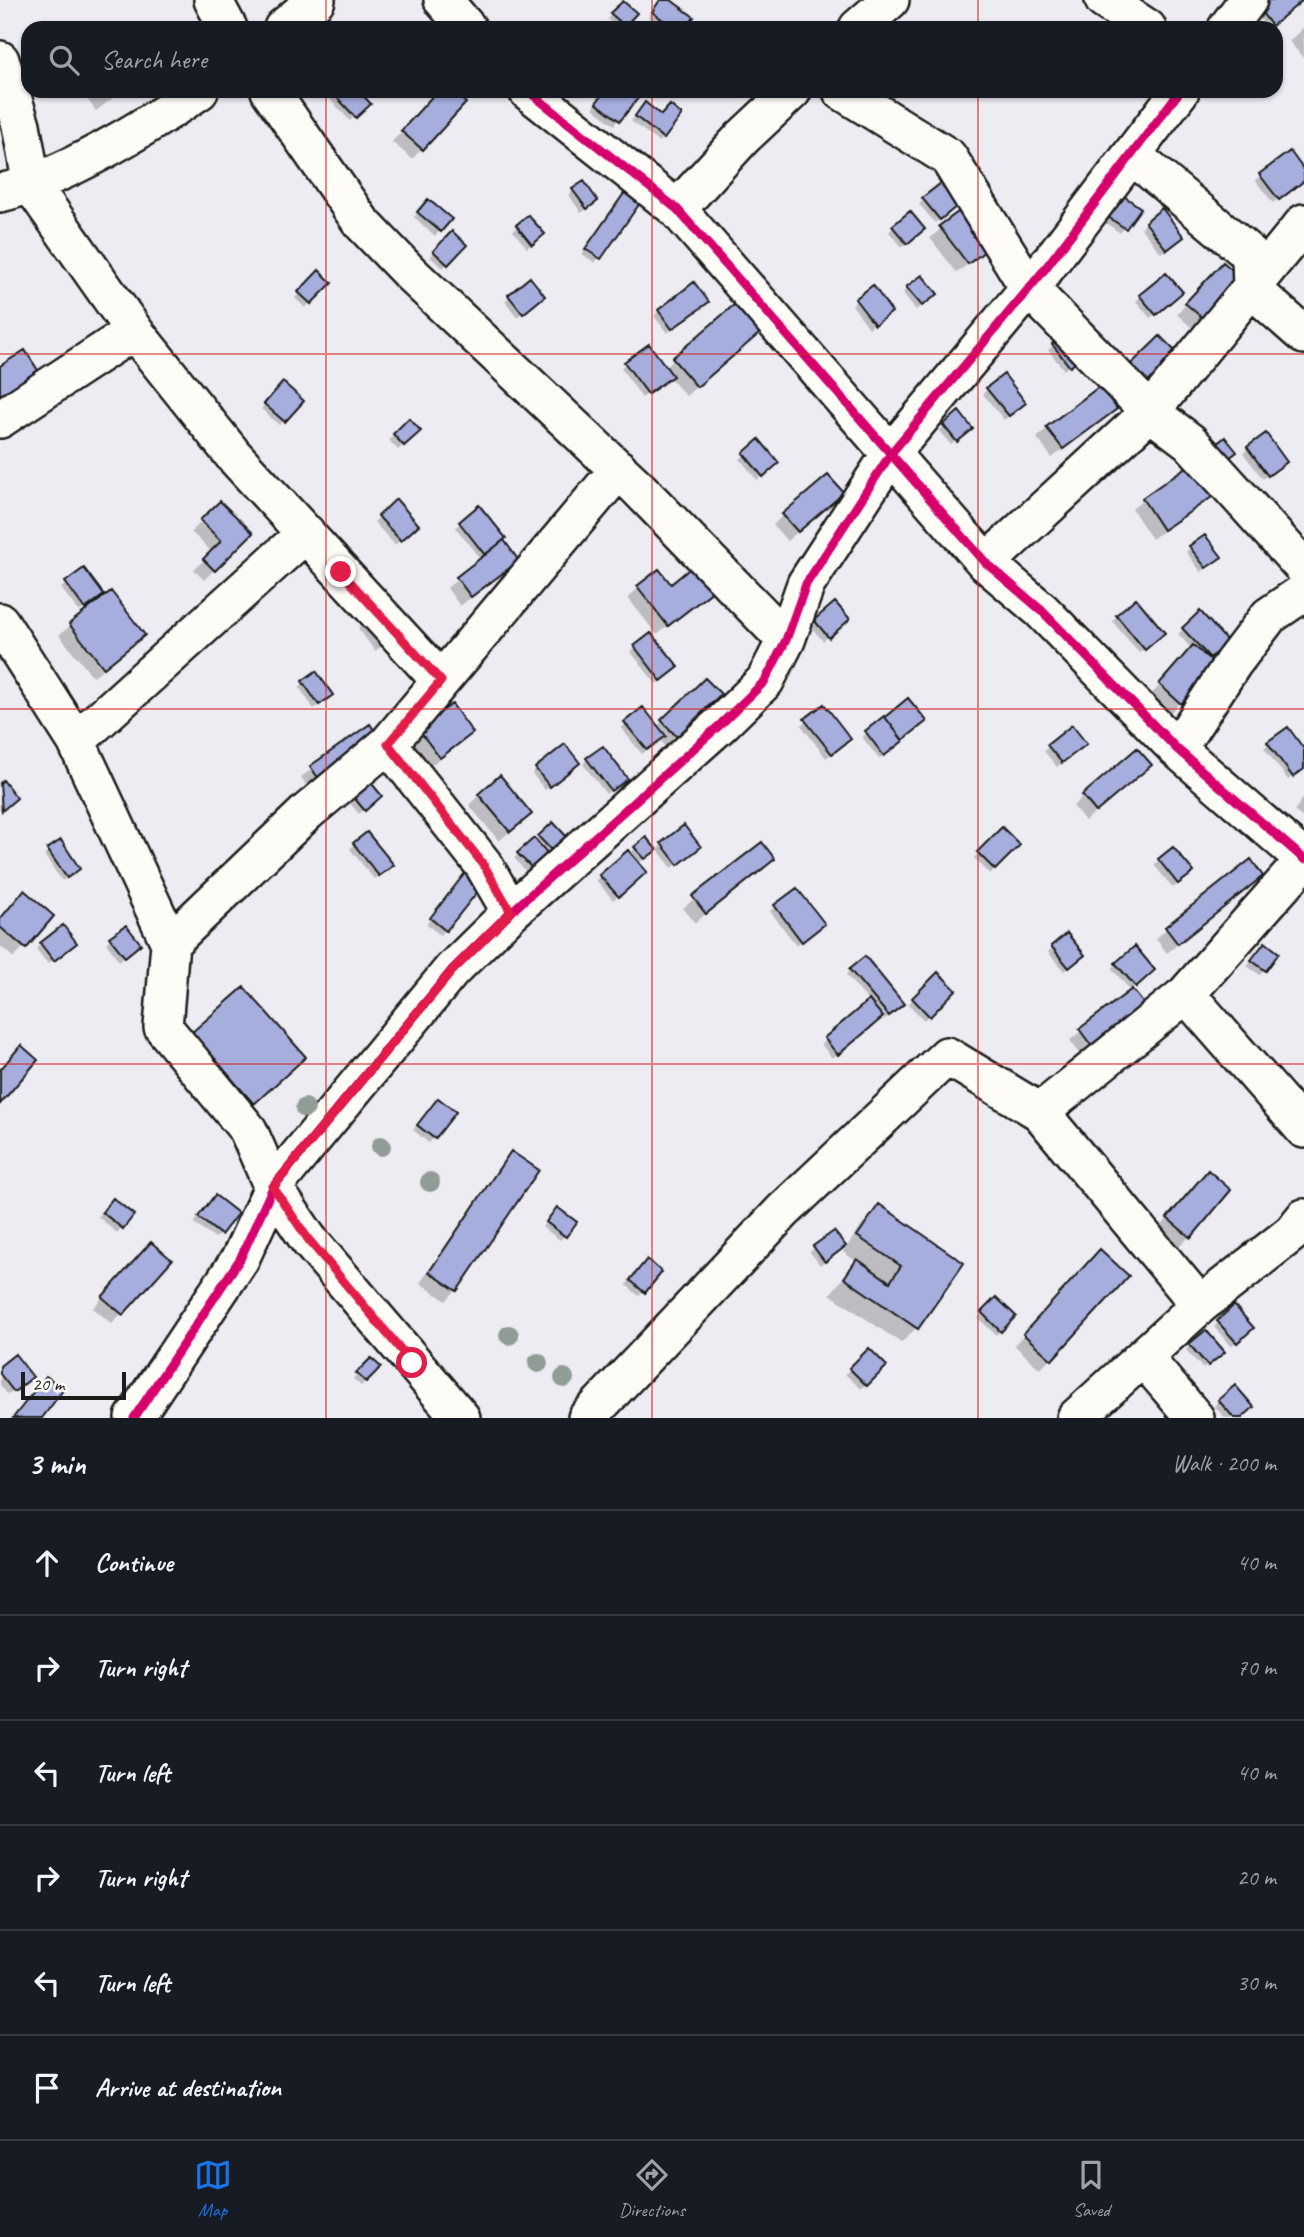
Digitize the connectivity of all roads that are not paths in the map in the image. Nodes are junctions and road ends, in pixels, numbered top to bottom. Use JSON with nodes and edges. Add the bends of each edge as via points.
{"nodes":[{"id":1,"x":213,"y":0,"type":"edge"},
{"id":2,"x":316,"y":0,"type":"edge"},
{"id":3,"x":443,"y":0,"type":"edge"},
{"id":4,"x":890,"y":0,"type":"edge"},
{"id":5,"x":1104,"y":0,"type":"edge"},
{"id":6,"x":1248,"y":0,"type":"edge"},
{"id":7,"x":225,"y":21,"type":"edge"},
{"id":8,"x":291,"y":21,"type":"edge"},
{"id":9,"x":461,"y":21,"type":"edge"},
{"id":10,"x":866,"y":21,"type":"edge"},
{"id":11,"x":1136,"y":21,"type":"edge"},
{"id":12,"x":1232,"y":21,"type":"edge"},
{"id":13,"x":0,"y":60,"type":"edge"},
{"id":14,"x":188,"y":98,"type":"edge"},
{"id":15,"x":275,"y":98,"type":"edge"},
{"id":16,"x":537,"y":98,"type":"edge"},
{"id":17,"x":785,"y":98,"type":"edge"},
{"id":18,"x":853,"y":98,"type":"edge"},
{"id":19,"x":1175,"y":98,"type":"edge"},
{"id":20,"x":1132,"y":156,"type":"junction"},
{"id":21,"x":16,"y":189,"type":"edge"},
{"id":22,"x":677,"y":209,"type":"junction"},
{"id":23,"x":1304,"y":223,"type":"edge"},
{"id":24,"x":1029,"y":288,"type":"junction"},
{"id":25,"x":1252,"y":289,"type":"junction"},
{"id":26,"x":134,"y":331,"type":"junction"},
{"id":27,"x":1304,"y":335,"type":"edge"},
{"id":28,"x":1150,"y":412,"type":"junction"},
{"id":29,"x":0,"y":419,"type":"edge"},
{"id":30,"x":892,"y":452,"type":"junction"},
{"id":31,"x":619,"y":469,"type":"junction"},
{"id":32,"x":306,"y":533,"type":"junction"},
{"id":33,"x":986,"y":563,"type":"junction"},
{"id":34,"x":1304,"y":568,"type":"edge"},
{"id":35,"x":1304,"y":592,"type":"edge"},
{"id":36,"x":2,"y":630,"type":"edge"},
{"id":37,"x":786,"y":640,"type":"junction"},
{"id":38,"x":441,"y":681,"type":"junction"},
{"id":39,"x":76,"y":741,"type":"junction"},
{"id":40,"x":388,"y":744,"type":"junction"},
{"id":41,"x":1177,"y":749,"type":"junction"},
{"id":42,"x":1304,"y":860,"type":"edge"},
{"id":43,"x":511,"y":912,"type":"junction"},
{"id":44,"x":170,"y":943,"type":"junction"},
{"id":45,"x":1186,"y":994,"type":"junction"},
{"id":46,"x":1040,"y":1112,"type":"junction"},
{"id":47,"x":1304,"y":1129,"type":"edge"},
{"id":48,"x":273,"y":1187,"type":"junction"},
{"id":49,"x":1300,"y":1232,"type":"edge"},
{"id":50,"x":1200,"y":1305,"type":"junction"},
{"id":51,"x":1144,"y":1358,"type":"junction"},
{"id":52,"x":134,"y":1418,"type":"edge"},
{"id":53,"x":461,"y":1418,"type":"edge"},
{"id":54,"x":587,"y":1418,"type":"edge"},
{"id":55,"x":1076,"y":1418,"type":"edge"},
{"id":56,"x":1195,"y":1418,"type":"edge"}],
"edges":[{"from":1,"to":7,"type":"street"},
{"from":2,"to":8,"type":"street"},
{"from":3,"to":9,"type":"street"},
{"from":4,"to":10,"type":"street"},
{"from":5,"to":11,"type":"street"},
{"from":6,"to":12,"type":"street"},
{"from":13,"to":21,"type":"street","via":[[21,125]]},
{"from":14,"to":21,"type":"street"},
{"from":15,"to":31,"type":"street","via":[[361,222]]},
{"from":16,"to":22,"type":"street"},
{"from":17,"to":22,"type":"street"},
{"from":18,"to":24,"type":"street","via":[[948,157]]},
{"from":19,"to":20,"type":"street"},
{"from":20,"to":24,"type":"street"},
{"from":20,"to":25,"type":"street","via":[[1251,255]]},
{"from":21,"to":26,"type":"street"},
{"from":22,"to":30,"type":"street"},
{"from":23,"to":25,"type":"street"},
{"from":24,"to":28,"type":"street"},
{"from":24,"to":30,"type":"street"},
{"from":25,"to":27,"type":"street"},
{"from":25,"to":28,"type":"street"},
{"from":26,"to":29,"type":"street"},
{"from":26,"to":32,"type":"street","via":[[234,456]]},
{"from":28,"to":33,"type":"street"},
{"from":28,"to":34,"type":"street","via":[[1190,442]]},
{"from":30,"to":33,"type":"street"},
{"from":30,"to":37,"type":"street","via":[[806,584]]},
{"from":31,"to":37,"type":"street"},
{"from":31,"to":38,"type":"street"},
{"from":32,"to":38,"type":"street"},
{"from":32,"to":39,"type":"street"},
{"from":33,"to":41,"type":"street","via":[[1041,610]]},
{"from":35,"to":41,"type":"street","via":[[1269,616]]},
{"from":36,"to":39,"type":"street"},
{"from":37,"to":43,"type":"street","via":[[765,681]]},
{"from":38,"to":40,"type":"street"},
{"from":39,"to":44,"type":"street"},
{"from":40,"to":43,"type":"street","via":[[483,864]]},
{"from":40,"to":44,"type":"street","via":[[307,812]]},
{"from":41,"to":42,"type":"street"},
{"from":42,"to":45,"type":"street"},
{"from":43,"to":48,"type":"street","via":[[452,971]]},
{"from":44,"to":48,"type":"street","via":[[163,1027],[248,1130]]},
{"from":45,"to":46,"type":"street"},
{"from":45,"to":47,"type":"street"},
{"from":46,"to":50,"type":"street"},
{"from":46,"to":54,"type":"street","via":[[947,1056],[783,1210]]},
{"from":48,"to":52,"type":"street","via":[[240,1259]]},
{"from":48,"to":53,"type":"street","via":[[308,1239]]},
{"from":49,"to":50,"type":"street"},
{"from":50,"to":51,"type":"street"},
{"from":51,"to":55,"type":"street"},
{"from":51,"to":56,"type":"street"}]}
